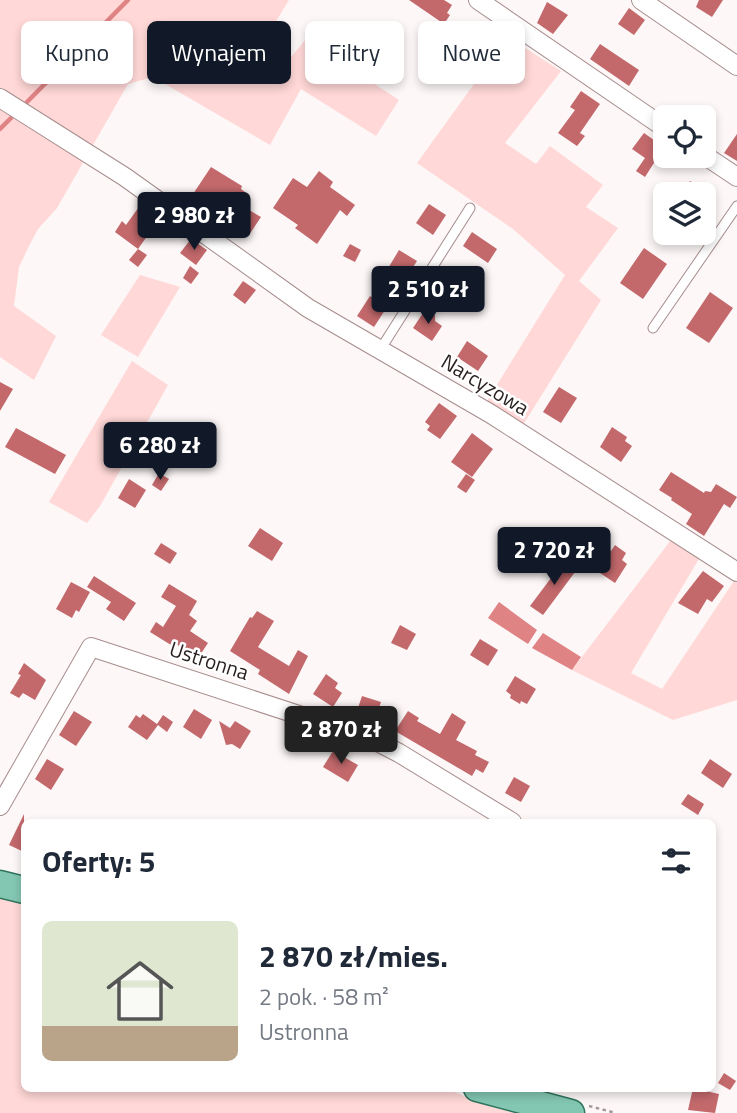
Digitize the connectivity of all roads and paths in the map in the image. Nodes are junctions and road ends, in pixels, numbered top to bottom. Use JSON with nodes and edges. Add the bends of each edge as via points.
{"nodes":[{"id":1,"x":478,"y":0,"type":"edge"},
{"id":2,"x":641,"y":0,"type":"edge"},
{"id":3,"x":737,"y":65,"type":"edge"},
{"id":4,"x":0,"y":98,"type":"edge"},
{"id":5,"x":653,"y":120,"type":"edge"},
{"id":6,"x":716,"y":163,"type":"edge"},
{"id":7,"x":737,"y":177,"type":"edge"},
{"id":8,"x":737,"y":206,"type":"edge"},
{"id":9,"x":470,"y":208,"type":"dead end"},
{"id":10,"x":653,"y":328,"type":"dead end"},
{"id":11,"x":380,"y":349,"type":"junction"},
{"id":12,"x":737,"y":572,"type":"edge"},
{"id":13,"x":0,"y":806,"type":"edge"},
{"id":14,"x":507,"y":819,"type":"edge"},
{"id":15,"x":0,"y":884,"type":"edge"},
{"id":16,"x":21,"y":889,"type":"edge"},
{"id":17,"x":492,"y":1092,"type":"edge"},
{"id":18,"x":571,"y":1113,"type":"edge"}],
"edges":[{"from":1,"to":5,"type":"street"},
{"from":2,"to":3,"type":"street"},
{"from":4,"to":11,"type":"street","name":"Narcyzowa","via":[[125,177],[308,308]]},
{"from":6,"to":7,"type":"street"},
{"from":8,"to":10,"type":"lane"},
{"from":9,"to":11,"type":"lane"},
{"from":11,"to":12,"type":"street","name":"Narcyzowa","via":[[491,414]]},
{"from":13,"to":14,"type":"street","name":"Ustronna","via":[[91,647],[372,739]]},
{"from":15,"to":16,"type":"main road"},
{"from":17,"to":18,"type":"main road"}]}
